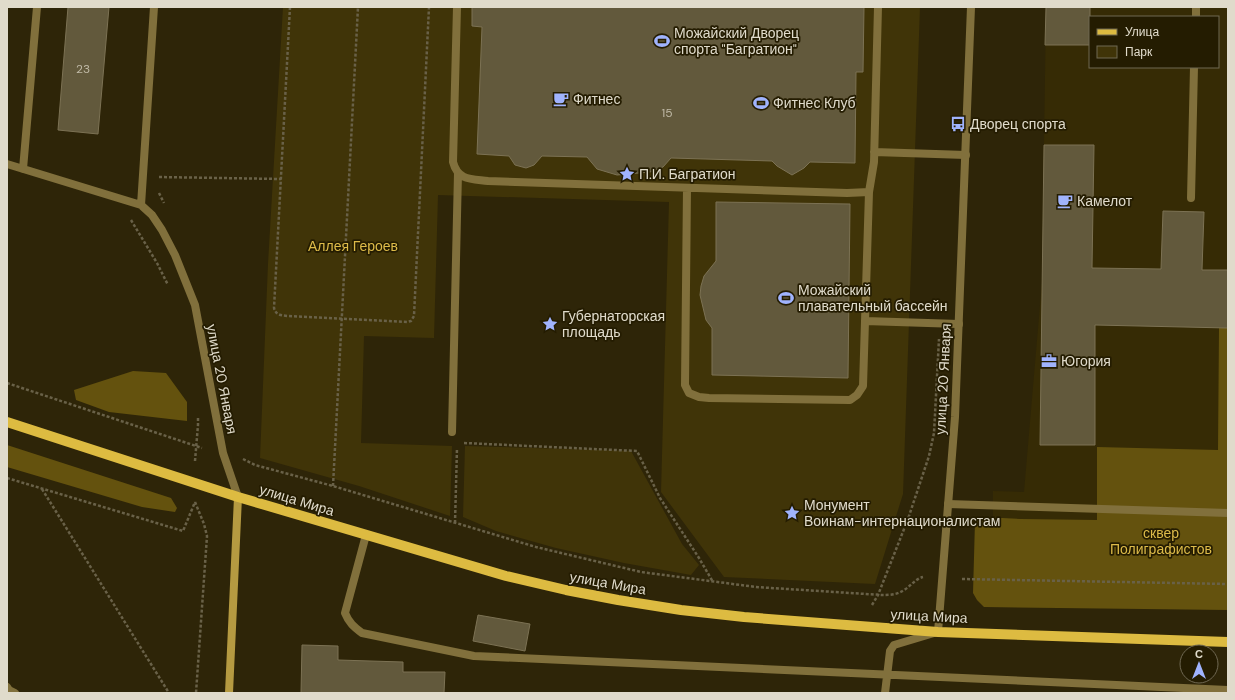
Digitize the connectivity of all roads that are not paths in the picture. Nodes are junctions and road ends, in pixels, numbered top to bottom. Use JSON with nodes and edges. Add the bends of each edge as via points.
{"nodes":[{"id":1,"x":37,"y":7,"type":"edge"},
{"id":2,"x":154,"y":7,"type":"edge"},
{"id":3,"x":457,"y":7,"type":"edge"},
{"id":4,"x":878,"y":7,"type":"edge"},
{"id":5,"x":971,"y":7,"type":"edge"},
{"id":6,"x":1194,"y":68,"type":"edge"},
{"id":7,"x":874,"y":152,"type":"junction"},
{"id":8,"x":966,"y":155,"type":"junction"},
{"id":9,"x":7,"y":164,"type":"edge"},
{"id":10,"x":23,"y":169,"type":"junction"},
{"id":11,"x":458,"y":173,"type":"junction"},
{"id":12,"x":688,"y":188,"type":"junction"},
{"id":13,"x":869,"y":192,"type":"junction"},
{"id":14,"x":1191,"y":198,"type":"dead end"},
{"id":15,"x":141,"y":205,"type":"junction"},
{"id":16,"x":865,"y":321,"type":"junction"},
{"id":17,"x":959,"y":324,"type":"junction"},
{"id":18,"x":7,"y":422,"type":"edge"},
{"id":19,"x":452,"y":432,"type":"dead end"},
{"id":20,"x":238,"y":497,"type":"junction"},
{"id":21,"x":948,"y":504,"type":"junction"},
{"id":22,"x":1228,"y":513,"type":"edge"},
{"id":23,"x":366,"y":536,"type":"junction"},
{"id":24,"x":938,"y":632,"type":"junction"},
{"id":25,"x":1228,"y":642,"type":"edge"},
{"id":26,"x":887,"y":674,"type":"junction"},
{"id":27,"x":7,"y":687,"type":"edge"},
{"id":28,"x":1228,"y":690,"type":"edge"},
{"id":29,"x":15,"y":693,"type":"edge"},
{"id":30,"x":229,"y":693,"type":"edge"},
{"id":31,"x":885,"y":693,"type":"edge"}],
"edges":[{"from":1,"to":10,"type":"street"},
{"from":2,"to":15,"type":"street"},
{"from":3,"to":11,"type":"street","via":[[453,162]]},
{"from":4,"to":7,"type":"street"},
{"from":5,"to":8,"type":"street","name":"улица 20 Января"},
{"from":6,"to":14,"type":"street"},
{"from":7,"to":8,"type":"street"},
{"from":7,"to":13,"type":"street"},
{"from":8,"to":17,"type":"street","name":"улица 20 Января"},
{"from":9,"to":10,"type":"street","name":"улица 20 Января"},
{"from":10,"to":15,"type":"street","name":"улица 20 Января"},
{"from":11,"to":12,"type":"street","via":[[470,179],[488,181]]},
{"from":11,"to":19,"type":"street"},
{"from":12,"to":13,"type":"street"},
{"from":12,"to":16,"type":"street","via":[[685,384],[689,393],[709,398],[850,400],[857,396],[863,386]]},
{"from":13,"to":16,"type":"street"},
{"from":15,"to":20,"type":"street","name":"улица 20 Января","via":[[162,230],[195,305],[223,453]]},
{"from":16,"to":17,"type":"street"},
{"from":17,"to":21,"type":"street","name":"улица 20 Января"},
{"from":18,"to":20,"type":"main road","name":"улица Мира"},
{"from":20,"to":23,"type":"main road","name":"улица Мира"},
{"from":20,"to":30,"type":"main road","name":"улица 20 Января"},
{"from":21,"to":22,"type":"street"},
{"from":21,"to":24,"type":"street","name":"улица 20 Января"},
{"from":23,"to":24,"type":"main road","name":"улица Мира","via":[[506,576],[618,600],[744,617]]},
{"from":23,"to":26,"type":"street","via":[[345,613],[352,626],[362,633],[474,656]]},
{"from":24,"to":25,"type":"main road","name":"улица Мира"},
{"from":24,"to":26,"type":"street","via":[[894,645],[890,651]]},
{"from":26,"to":28,"type":"street"},
{"from":26,"to":31,"type":"street"},
{"from":27,"to":29,"type":"street"}]}
